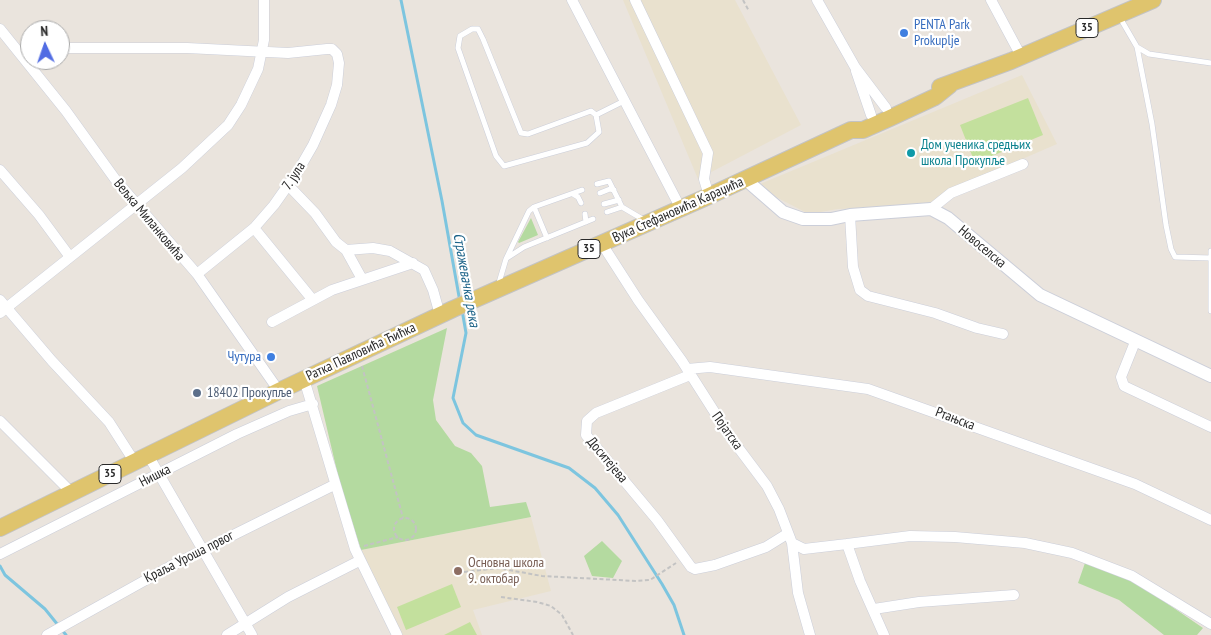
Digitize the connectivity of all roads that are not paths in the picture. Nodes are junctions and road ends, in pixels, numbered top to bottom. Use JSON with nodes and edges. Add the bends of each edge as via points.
{"nodes":[{"id":1,"x":572,"y":0,"type":"edge"},
{"id":2,"x":635,"y":0,"type":"edge"},
{"id":3,"x":818,"y":0,"type":"edge"},
{"id":4,"x":991,"y":0,"type":"edge"},
{"id":5,"x":1153,"y":0,"type":"edge"},
{"id":6,"x":264,"y":2,"type":"edge"},
{"id":7,"x":1118,"y":14,"type":"junction"},
{"id":8,"x":0,"y":29,"type":"edge"},
{"id":9,"x":1137,"y":47,"type":"junction"},
{"id":10,"x":70,"y":48,"type":"edge"},
{"id":11,"x":18,"y":50,"type":"joint"},
{"id":12,"x":262,"y":52,"type":"junction"},
{"id":13,"x":1021,"y":56,"type":"junction"},
{"id":14,"x":1211,"y":63,"type":"edge"},
{"id":15,"x":855,"y":67,"type":"junction"},
{"id":16,"x":950,"y":85,"type":"junction"},
{"id":17,"x":624,"y":101,"type":"junction"},
{"id":18,"x":878,"y":111,"type":"junction"},
{"id":19,"x":596,"y":114,"type":"junction"},
{"id":20,"x":851,"y":130,"type":"junction"},
{"id":21,"x":1022,"y":164,"type":"dead end"},
{"id":22,"x":0,"y":170,"type":"edge"},
{"id":23,"x":745,"y":180,"type":"junction"},
{"id":24,"x":597,"y":184,"type":"dead end"},
{"id":25,"x":288,"y":185,"type":"junction"},
{"id":26,"x":582,"y":190,"type":"dead end"},
{"id":27,"x":614,"y":190,"type":"junction"},
{"id":28,"x":600,"y":193,"type":"dead end"},
{"id":29,"x":709,"y":196,"type":"junction"},
{"id":30,"x":619,"y":200,"type":"junction"},
{"id":31,"x":137,"y":203,"type":"junction"},
{"id":32,"x":604,"y":204,"type":"dead end"},
{"id":33,"x":534,"y":207,"type":"junction"},
{"id":34,"x":622,"y":207,"type":"junction"},
{"id":35,"x":681,"y":209,"type":"junction"},
{"id":36,"x":931,"y":209,"type":"junction"},
{"id":37,"x":607,"y":212,"type":"dead end"},
{"id":38,"x":850,"y":215,"type":"junction"},
{"id":39,"x":588,"y":217,"type":"dead end"},
{"id":40,"x":652,"y":221,"type":"junction"},
{"id":41,"x":254,"y":228,"type":"junction"},
{"id":42,"x":547,"y":238,"type":"junction"},
{"id":43,"x":602,"y":244,"type":"junction"},
{"id":44,"x":346,"y":250,"type":"junction"},
{"id":45,"x":1211,"y":251,"type":"edge"},
{"id":46,"x":70,"y":257,"type":"junction"},
{"id":47,"x":1211,"y":258,"type":"edge"},
{"id":48,"x":506,"y":259,"type":"junction"},
{"id":49,"x":414,"y":263,"type":"junction"},
{"id":50,"x":197,"y":274,"type":"junction"},
{"id":51,"x":362,"y":279,"type":"junction"},
{"id":52,"x":498,"y":290,"type":"junction"},
{"id":53,"x":312,"y":299,"type":"junction"},
{"id":54,"x":2,"y":307,"type":"edge"},
{"id":55,"x":1211,"y":311,"type":"edge"},
{"id":56,"x":446,"y":312,"type":"junction"},
{"id":57,"x":272,"y":322,"type":"dead end"},
{"id":58,"x":1003,"y":334,"type":"dead end"},
{"id":59,"x":1135,"y":342,"type":"junction"},
{"id":60,"x":688,"y":372,"type":"junction"},
{"id":61,"x":1211,"y":376,"type":"edge"},
{"id":62,"x":304,"y":379,"type":"junction"},
{"id":63,"x":279,"y":391,"type":"junction"},
{"id":64,"x":313,"y":404,"type":"junction"},
{"id":65,"x":0,"y":421,"type":"edge"},
{"id":66,"x":1211,"y":427,"type":"edge"},
{"id":67,"x":141,"y":458,"type":"junction"},
{"id":68,"x":158,"y":475,"type":"junction"},
{"id":69,"x":334,"y":485,"type":"junction"},
{"id":70,"x":72,"y":493,"type":"junction"},
{"id":71,"x":1211,"y":520,"type":"edge"},
{"id":72,"x":0,"y":528,"type":"edge"},
{"id":73,"x":790,"y":538,"type":"junction"},
{"id":74,"x":847,"y":544,"type":"junction"},
{"id":75,"x":201,"y":550,"type":"junction"},
{"id":76,"x":0,"y":554,"type":"edge"},
{"id":77,"x":359,"y":560,"type":"junction"},
{"id":78,"x":1014,"y":595,"type":"dead end"},
{"id":79,"x":874,"y":609,"type":"junction"},
{"id":80,"x":246,"y":624,"type":"junction"},
{"id":81,"x":1211,"y":624,"type":"edge"},
{"id":82,"x":48,"y":635,"type":"edge"},
{"id":83,"x":227,"y":635,"type":"edge"},
{"id":84,"x":252,"y":635,"type":"edge"},
{"id":85,"x":397,"y":635,"type":"edge"},
{"id":86,"x":810,"y":635,"type":"edge"},
{"id":87,"x":884,"y":635,"type":"edge"}],
"edges":[{"from":1,"to":17,"type":"street"},
{"from":2,"to":29,"type":"street","via":[[708,153],[704,179]]},
{"from":3,"to":15,"type":"street"},
{"from":4,"to":13,"type":"street"},
{"from":5,"to":7,"type":"main road","name":"Вука Стефановића Караџића","number":"35"},
{"from":6,"to":12,"type":"street"},
{"from":7,"to":9,"type":"lane"},
{"from":7,"to":13,"type":"main road","name":"Вука Стефановића Караџића","number":"35"},
{"from":8,"to":11,"type":"street","name":"Вељка Миланковића"},
{"from":9,"to":14,"type":"lane","via":[[1149,54]]},
{"from":9,"to":47,"type":"lane","via":[[1171,249],[1175,257]]},
{"from":10,"to":12,"type":"street"},
{"from":11,"to":31,"type":"street","name":"Вељка Миланковића","via":[[115,179]]},
{"from":12,"to":25,"type":"street","name":"7. јула","via":[[332,49],[339,63],[331,105],[313,145]]},
{"from":12,"to":31,"type":"street","via":[[241,106],[228,125]]},
{"from":13,"to":16,"type":"main road","name":"Вука Стефановића Караџића","number":"35"},
{"from":15,"to":18,"type":"street"},
{"from":15,"to":18,"type":"street"},
{"from":16,"to":18,"type":"main road","name":"Вука Стефановића Караџића","number":"35","via":[[931,89]]},
{"from":16,"to":20,"type":"main road","name":"Вука Стефановића Караџића","number":"35","via":[[935,97],[890,118],[863,130]]},
{"from":17,"to":19,"type":"lane"},
{"from":17,"to":35,"type":"street"},
{"from":18,"to":20,"type":"main road","name":"Вука Стефановића Караџића","number":"35","via":[[857,121]]},
{"from":19,"to":19,"type":"lane","via":[[599,132],[587,142],[504,166],[496,156],[458,48],[460,36],[478,29],[522,133],[528,134],[585,113]]},
{"from":20,"to":23,"type":"main road","name":"Вука Стефановића Караџића","number":"35"},
{"from":21,"to":36,"type":"street","via":[[951,193]]},
{"from":22,"to":46,"type":"street"},
{"from":23,"to":29,"type":"main road","name":"Вука Стефановића Караџића","number":"35"},
{"from":23,"to":38,"type":"street","via":[[794,218],[811,220]]},
{"from":24,"to":27,"type":"lane","via":[[608,180]]},
{"from":25,"to":41,"type":"street","name":"7. јула"},
{"from":25,"to":44,"type":"street"},
{"from":26,"to":33,"type":"lane","via":[[580,199]]},
{"from":27,"to":28,"type":"lane"},
{"from":27,"to":30,"type":"lane"},
{"from":29,"to":35,"type":"main road","name":"Вука Стефановића Караџића","number":"35"},
{"from":30,"to":32,"type":"lane"},
{"from":30,"to":34,"type":"lane"},
{"from":31,"to":46,"type":"street"},
{"from":31,"to":50,"type":"street","name":"Вељка Миланковића"},
{"from":33,"to":42,"type":"lane"},
{"from":33,"to":48,"type":"lane"},
{"from":34,"to":37,"type":"lane"},
{"from":34,"to":40,"type":"lane"},
{"from":35,"to":40,"type":"main road","name":"Вука Стефановића Караџића","number":"35"},
{"from":36,"to":38,"type":"street"},
{"from":36,"to":59,"type":"street","name":"Новоселска","via":[[948,218],[1040,295]]},
{"from":38,"to":58,"type":"street","via":[[853,267],[860,290],[868,296]]},
{"from":39,"to":42,"type":"lane"},
{"from":40,"to":43,"type":"main road","name":"Вука Стефановића Караџића","number":"35"},
{"from":41,"to":50,"type":"street","name":"7. јула"},
{"from":41,"to":53,"type":"street"},
{"from":42,"to":48,"type":"lane","via":[[524,246]]},
{"from":43,"to":52,"type":"main road","name":"Вука Стефановића Караџића","number":"35"},
{"from":43,"to":60,"type":"street","name":"Појатска"},
{"from":44,"to":49,"type":"street","via":[[373,248],[390,251]]},
{"from":44,"to":51,"type":"street"},
{"from":45,"to":47,"type":"lane"},
{"from":46,"to":54,"type":"street"},
{"from":47,"to":55,"type":"lane"},
{"from":48,"to":52,"type":"lane"},
{"from":49,"to":51,"type":"street"},
{"from":49,"to":56,"type":"street","via":[[424,270]]},
{"from":50,"to":63,"type":"street","name":"Вељка Миланковића"},
{"from":51,"to":53,"type":"street"},
{"from":52,"to":56,"type":"main road","name":"Вука Стефановића Караџића","number":"35"},
{"from":53,"to":57,"type":"street"},
{"from":54,"to":67,"type":"street"},
{"from":56,"to":62,"type":"main road","name":"Ратка Павловића Ћићка","number":"35"},
{"from":59,"to":61,"type":"street","name":"Новоселска"},
{"from":59,"to":66,"type":"street","via":[[1121,377],[1124,386]]},
{"from":60,"to":71,"type":"street","name":"Ртањска","via":[[710,367],[868,389],[1135,484]]},
{"from":60,"to":73,"type":"street","name":"Појатска","via":[[767,486]]},
{"from":60,"to":73,"type":"street","name":"Доситејева","via":[[596,413],[587,421],[585,430],[589,440],[658,520],[691,567],[699,569],[715,565]]},
{"from":62,"to":63,"type":"main road","name":"Ратка Павловића Ћићка","number":"35"},
{"from":62,"to":64,"type":"street"},
{"from":63,"to":67,"type":"main road","name":"Ратка Павловића Ћићка","number":"35"},
{"from":64,"to":68,"type":"street","name":"Нишка","via":[[288,411],[237,434]]},
{"from":64,"to":69,"type":"street"},
{"from":65,"to":70,"type":"street"},
{"from":67,"to":68,"type":"street"},
{"from":67,"to":70,"type":"main road","name":"Ратка Павловића Ћићка","number":"35"},
{"from":68,"to":75,"type":"street"},
{"from":68,"to":76,"type":"street","name":"Нишка"},
{"from":69,"to":75,"type":"street","name":"Краља Уроша првог"},
{"from":69,"to":77,"type":"street"},
{"from":70,"to":72,"type":"main road","name":"Ратка Павловића Ћићка","number":"35"},
{"from":73,"to":74,"type":"street","via":[[804,549]]},
{"from":73,"to":86,"type":"street","name":"Појатска","via":[[798,594]]},
{"from":74,"to":79,"type":"street"},
{"from":74,"to":81,"type":"street","via":[[910,536],[955,537],[1025,543],[1072,553],[1132,576]]},
{"from":75,"to":80,"type":"street"},
{"from":75,"to":82,"type":"street","name":"Краља Уроша првог"},
{"from":77,"to":80,"type":"street","via":[[288,597]]},
{"from":77,"to":85,"type":"street"},
{"from":78,"to":79,"type":"street"},
{"from":79,"to":87,"type":"street"},
{"from":80,"to":83,"type":"street"},
{"from":80,"to":84,"type":"street"}]}
